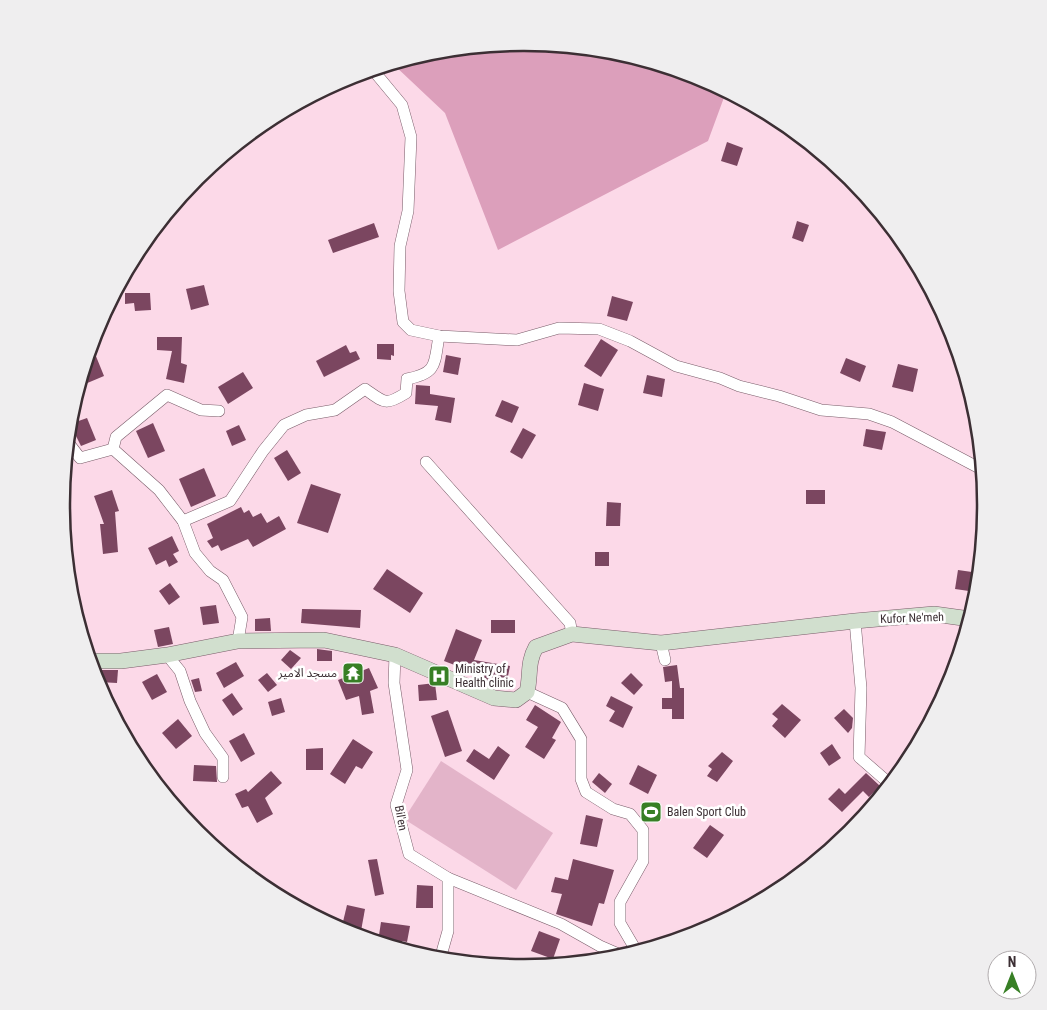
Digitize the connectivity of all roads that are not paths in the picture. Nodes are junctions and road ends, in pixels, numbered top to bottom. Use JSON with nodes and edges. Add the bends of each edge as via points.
{"nodes":[{"id":1,"x":377,"y":75,"type":"edge"},
{"id":2,"x":439,"y":336,"type":"junction"},
{"id":3,"x":219,"y":411,"type":"dead end"},
{"id":4,"x":113,"y":449,"type":"junction"},
{"id":5,"x":74,"y":450,"type":"edge"},
{"id":6,"x":426,"y":462,"type":"dead end"},
{"id":7,"x":975,"y":466,"type":"edge"},
{"id":8,"x":183,"y":521,"type":"junction"},
{"id":9,"x":963,"y":618,"type":"edge"},
{"id":10,"x":854,"y":620,"type":"junction"},
{"id":11,"x":572,"y":634,"type":"junction"},
{"id":12,"x":238,"y":641,"type":"junction"},
{"id":13,"x":661,"y":643,"type":"junction"},
{"id":14,"x":167,"y":655,"type":"junction"},
{"id":15,"x":395,"y":655,"type":"junction"},
{"id":16,"x":666,"y":660,"type":"dead end"},
{"id":17,"x":98,"y":661,"type":"edge"},
{"id":18,"x":527,"y":692,"type":"junction"},
{"id":19,"x":223,"y":777,"type":"dead end"},
{"id":20,"x":884,"y":779,"type":"edge"},
{"id":21,"x":448,"y":878,"type":"junction"},
{"id":22,"x":633,"y":945,"type":"edge"},
{"id":23,"x":610,"y":950,"type":"edge"},
{"id":24,"x":442,"y":951,"type":"edge"}],
"edges":[{"from":1,"to":2,"type":"street","via":[[402,105],[411,137],[408,212],[400,246],[402,322],[411,330]]},
{"from":2,"to":7,"type":"street","via":[[516,340],[559,328],[599,329],[630,341],[676,366],[739,386],[821,410],[869,414],[892,422]]},
{"from":2,"to":8,"type":"street","via":[[434,366],[424,376],[407,379],[406,393],[391,402],[382,401],[364,389],[335,410],[306,415],[284,425],[230,501]]},
{"from":3,"to":4,"type":"street","via":[[201,410],[167,395],[116,437]]},
{"from":4,"to":5,"type":"street","via":[[80,458]]},
{"from":4,"to":8,"type":"street","via":[[159,490]]},
{"from":6,"to":11,"type":"street","via":[[570,623]]},
{"from":8,"to":12,"type":"street","via":[[195,553],[210,572],[223,580],[242,617]]},
{"from":9,"to":10,"type":"street","name":"Kufor Ne'meh","via":[[934,614]]},
{"from":10,"to":13,"type":"street","name":"Kufor Ne'meh"},
{"from":10,"to":20,"type":"street","via":[[861,688],[859,757]]},
{"from":11,"to":13,"type":"street","name":"Kufor Ne'meh"},
{"from":11,"to":18,"type":"street","via":[[536,647],[529,661]]},
{"from":12,"to":14,"type":"street"},
{"from":12,"to":15,"type":"street","via":[[324,640]]},
{"from":13,"to":16,"type":"street"},
{"from":14,"to":17,"type":"street"},
{"from":14,"to":19,"type":"street","via":[[180,671],[205,733],[223,758]]},
{"from":15,"to":18,"type":"street","via":[[494,698],[516,700]]},
{"from":15,"to":21,"type":"street","name":"Bil'en","via":[[394,683],[407,770],[396,804],[409,854]]},
{"from":18,"to":22,"type":"street","via":[[562,708],[580,739],[581,779],[586,792],[612,809],[630,814],[643,830],[643,861],[620,902],[620,923]]},
{"from":21,"to":23,"type":"street","name":"Bil'en","via":[[561,924]]},
{"from":21,"to":24,"type":"street","via":[[448,931]]}]}
